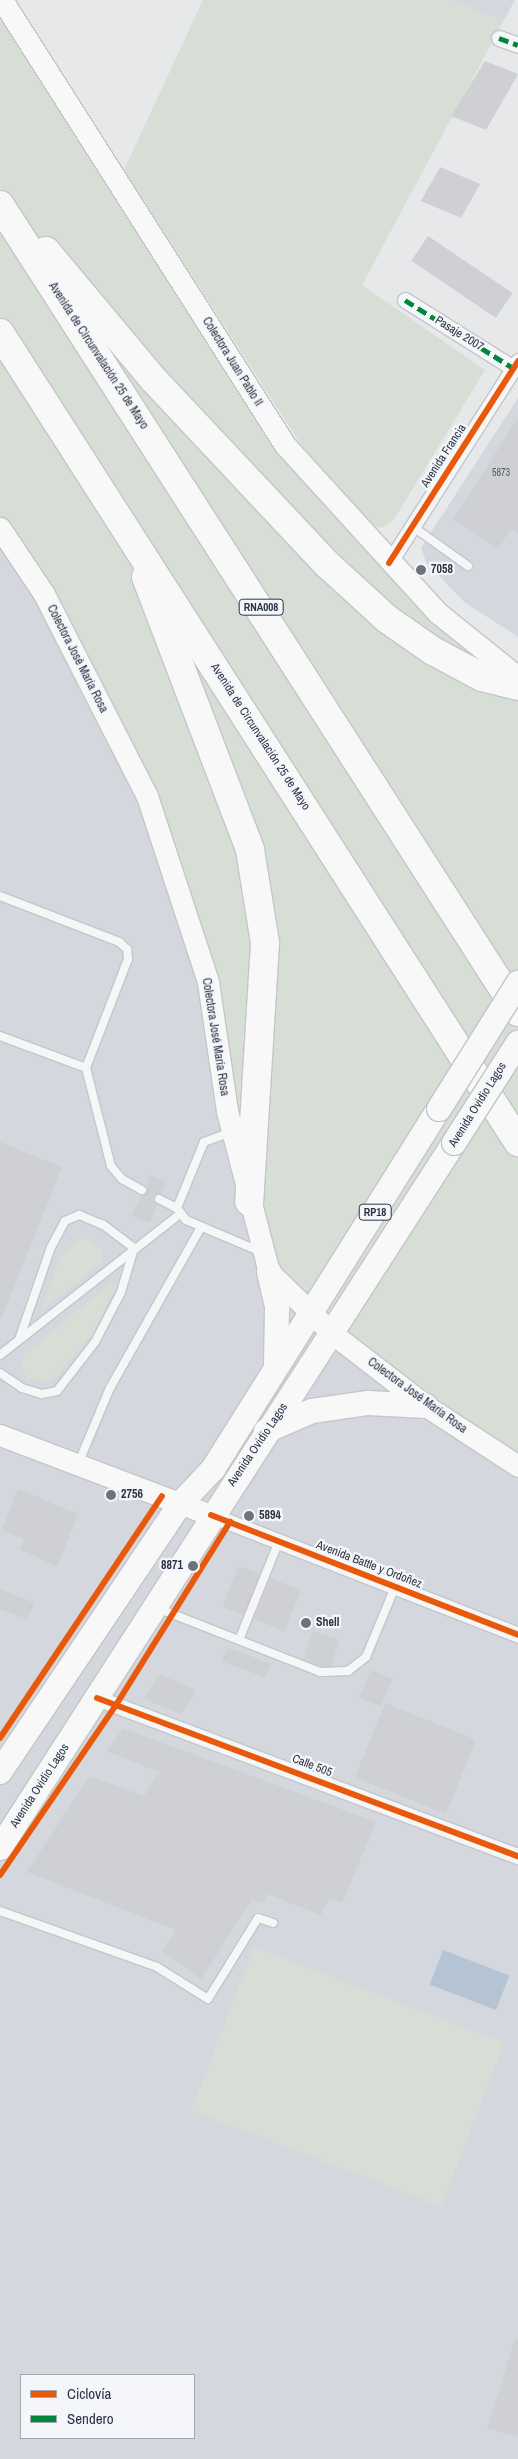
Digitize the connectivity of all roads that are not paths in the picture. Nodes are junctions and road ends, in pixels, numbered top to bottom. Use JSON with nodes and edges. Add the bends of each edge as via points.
{"nodes":[{"id":1,"x":2,"y":0,"type":"edge"},
{"id":2,"x":499,"y":38,"type":"dead end"},
{"id":3,"x":518,"y":45,"type":"edge"},
{"id":4,"x":0,"y":198,"type":"edge"},
{"id":5,"x":0,"y":205,"type":"edge"},
{"id":6,"x":405,"y":300,"type":"dead end"},
{"id":7,"x":0,"y":333,"type":"edge"},
{"id":8,"x":516,"y":365,"type":"edge"},
{"id":9,"x":412,"y":526,"type":"junction"},
{"id":10,"x":0,"y":528,"type":"edge"},
{"id":11,"x":137,"y":547,"type":"junction"},
{"id":12,"x":389,"y":563,"type":"junction"},
{"id":13,"x":468,"y":566,"type":"dead end"},
{"id":14,"x":518,"y":677,"type":"edge"},
{"id":15,"x":518,"y":686,"type":"edge"},
{"id":16,"x":0,"y":896,"type":"edge"},
{"id":17,"x":518,"y":983,"type":"edge"},
{"id":18,"x":518,"y":1012,"type":"edge"},
{"id":19,"x":0,"y":1036,"type":"edge"},
{"id":20,"x":518,"y":1043,"type":"edge"},
{"id":21,"x":86,"y":1068,"type":"junction"},
{"id":22,"x":232,"y":1132,"type":"junction"},
{"id":23,"x":518,"y":1142,"type":"edge"},
{"id":24,"x":142,"y":1190,"type":"dead end"},
{"id":25,"x":159,"y":1199,"type":"dead end"},
{"id":26,"x":249,"y":1202,"type":"junction"},
{"id":27,"x":179,"y":1211,"type":"junction"},
{"id":28,"x":202,"y":1226,"type":"junction"},
{"id":29,"x":134,"y":1248,"type":"junction"},
{"id":30,"x":266,"y":1263,"type":"junction"},
{"id":31,"x":310,"y":1315,"type":"junction"},
{"id":32,"x":333,"y":1334,"type":"junction"},
{"id":33,"x":19,"y":1340,"type":"junction"},
{"id":34,"x":0,"y":1355,"type":"edge"},
{"id":35,"x":276,"y":1370,"type":"junction"},
{"id":36,"x":0,"y":1373,"type":"edge"},
{"id":37,"x":426,"y":1406,"type":"junction"},
{"id":38,"x":266,"y":1431,"type":"junction"},
{"id":39,"x":0,"y":1434,"type":"edge"},
{"id":40,"x":78,"y":1464,"type":"junction"},
{"id":41,"x":518,"y":1466,"type":"edge"},
{"id":42,"x":181,"y":1503,"type":"junction"},
{"id":43,"x":211,"y":1515,"type":"junction"},
{"id":44,"x":279,"y":1541,"type":"junction"},
{"id":45,"x":395,"y":1587,"type":"junction"},
{"id":46,"x":156,"y":1607,"type":"junction"},
{"id":47,"x":518,"y":1635,"type":"edge"},
{"id":48,"x":239,"y":1640,"type":"junction"},
{"id":49,"x":97,"y":1698,"type":"junction"},
{"id":50,"x":0,"y":1772,"type":"edge"},
{"id":51,"x":0,"y":1848,"type":"edge"},
{"id":52,"x":518,"y":1856,"type":"edge"},
{"id":53,"x":0,"y":1911,"type":"edge"},
{"id":54,"x":273,"y":1923,"type":"dead end"}],
"edges":[{"from":1,"to":12,"type":"main road","name":"Colectora Juan Pablo II","via":[[285,445]]},
{"from":2,"to":3,"type":"street"},
{"from":4,"to":15,"type":"highway","via":[[154,380],[328,565],[388,618],[433,651],[482,677]]},
{"from":5,"to":18,"type":"highway","name":"Avenida de Circunvalación 25 de Mayo","number":"RNA008"},
{"from":6,"to":8,"type":"street","name":"Pasaje 2007"},
{"from":7,"to":11,"type":"highway","name":"Avenida de Circunvalación 25 de Mayo"},
{"from":8,"to":9,"type":"street","name":"Avenida Francia"},
{"from":9,"to":12,"type":"street","name":"Avenida Francia"},
{"from":9,"to":13,"type":"lane"},
{"from":10,"to":22,"type":"main road","name":"Colectora José María Rosa","via":[[44,594],[147,796],[208,982]]},
{"from":11,"to":23,"type":"highway","name":"Avenida de Circunvalación 25 de Mayo"},
{"from":11,"to":26,"type":"highway","via":[[154,607],[213,744],[250,850],[265,943]]},
{"from":12,"to":14,"type":"main road","name":"Colectora Juan Pablo II","via":[[438,613]]},
{"from":16,"to":21,"type":"lane","via":[[127,949],[128,959]]},
{"from":17,"to":31,"type":"main road","name":"Avenida Ovidio Lagos","number":"RP18","bridge":true},
{"from":19,"to":21,"type":"lane"},
{"from":20,"to":32,"type":"main road","name":"Avenida Ovidio Lagos","number":"RP18","bridge":true},
{"from":21,"to":24,"type":"lane","via":[[111,1166],[122,1179]]},
{"from":22,"to":26,"type":"main road","name":"Colectora José María Rosa"},
{"from":22,"to":27,"type":"lane","via":[[204,1142]]},
{"from":25,"to":27,"type":"lane"},
{"from":26,"to":30,"type":"main road","name":"Colectora José María Rosa"},
{"from":27,"to":28,"type":"lane"},
{"from":27,"to":29,"type":"lane"},
{"from":28,"to":30,"type":"lane"},
{"from":28,"to":40,"type":"lane","via":[[110,1388]]},
{"from":29,"to":33,"type":"lane"},
{"from":29,"to":33,"type":"lane","via":[[103,1225],[79,1215],[65,1221],[51,1247]]},
{"from":29,"to":36,"type":"lane","via":[[122,1292],[95,1342],[57,1391],[42,1394],[29,1390]]},
{"from":30,"to":31,"type":"main road","name":"Colectora José María Rosa"},
{"from":30,"to":35,"type":"main road","number":"RP18","via":[[280,1337]]},
{"from":31,"to":32,"type":"main road","name":"Colectora José María Rosa"},
{"from":31,"to":35,"type":"main road","name":"Avenida Ovidio Lagos","number":"RP18"},
{"from":32,"to":37,"type":"main road","name":"Colectora José María Rosa"},
{"from":32,"to":38,"type":"main road","name":"Avenida Ovidio Lagos","number":"RP18"},
{"from":33,"to":34,"type":"lane"},
{"from":35,"to":42,"type":"main road","name":"Avenida Ovidio Lagos","number":"RP18","via":[[213,1469]]},
{"from":37,"to":38,"type":"main road","via":[[368,1403],[312,1410]]},
{"from":37,"to":41,"type":"main road","name":"Colectora José María Rosa"},
{"from":38,"to":43,"type":"main road","name":"Avenida Ovidio Lagos","number":"RP18"},
{"from":39,"to":40,"type":"main road","name":"Avenida Battle y Ordoñez"},
{"from":40,"to":42,"type":"main road","name":"Avenida Battle y Ordoñez"},
{"from":42,"to":43,"type":"main road","name":"Avenida Battle y Ordoñez"},
{"from":42,"to":50,"type":"main road","name":"Avenida Ovidio Lagos","number":"RP18"},
{"from":43,"to":44,"type":"street","name":"Avenida Battle y Ordoñez"},
{"from":43,"to":46,"type":"main road","name":"Avenida Ovidio Lagos","number":"RP18"},
{"from":44,"to":45,"type":"street","name":"Avenida Battle y Ordoñez"},
{"from":44,"to":48,"type":"lane"},
{"from":45,"to":47,"type":"street","name":"Avenida Battle y Ordoñez"},
{"from":45,"to":48,"type":"lane","via":[[366,1657],[348,1671],[320,1672]]},
{"from":46,"to":48,"type":"lane"},
{"from":46,"to":49,"type":"main road","name":"Avenida Ovidio Lagos","number":"RP18"},
{"from":49,"to":51,"type":"main road","name":"Avenida Ovidio Lagos","number":"RP18"},
{"from":49,"to":52,"type":"street","name":"Calle 505"},
{"from":53,"to":54,"type":"lane","via":[[157,1967],[208,1999],[258,1918]]}]}
